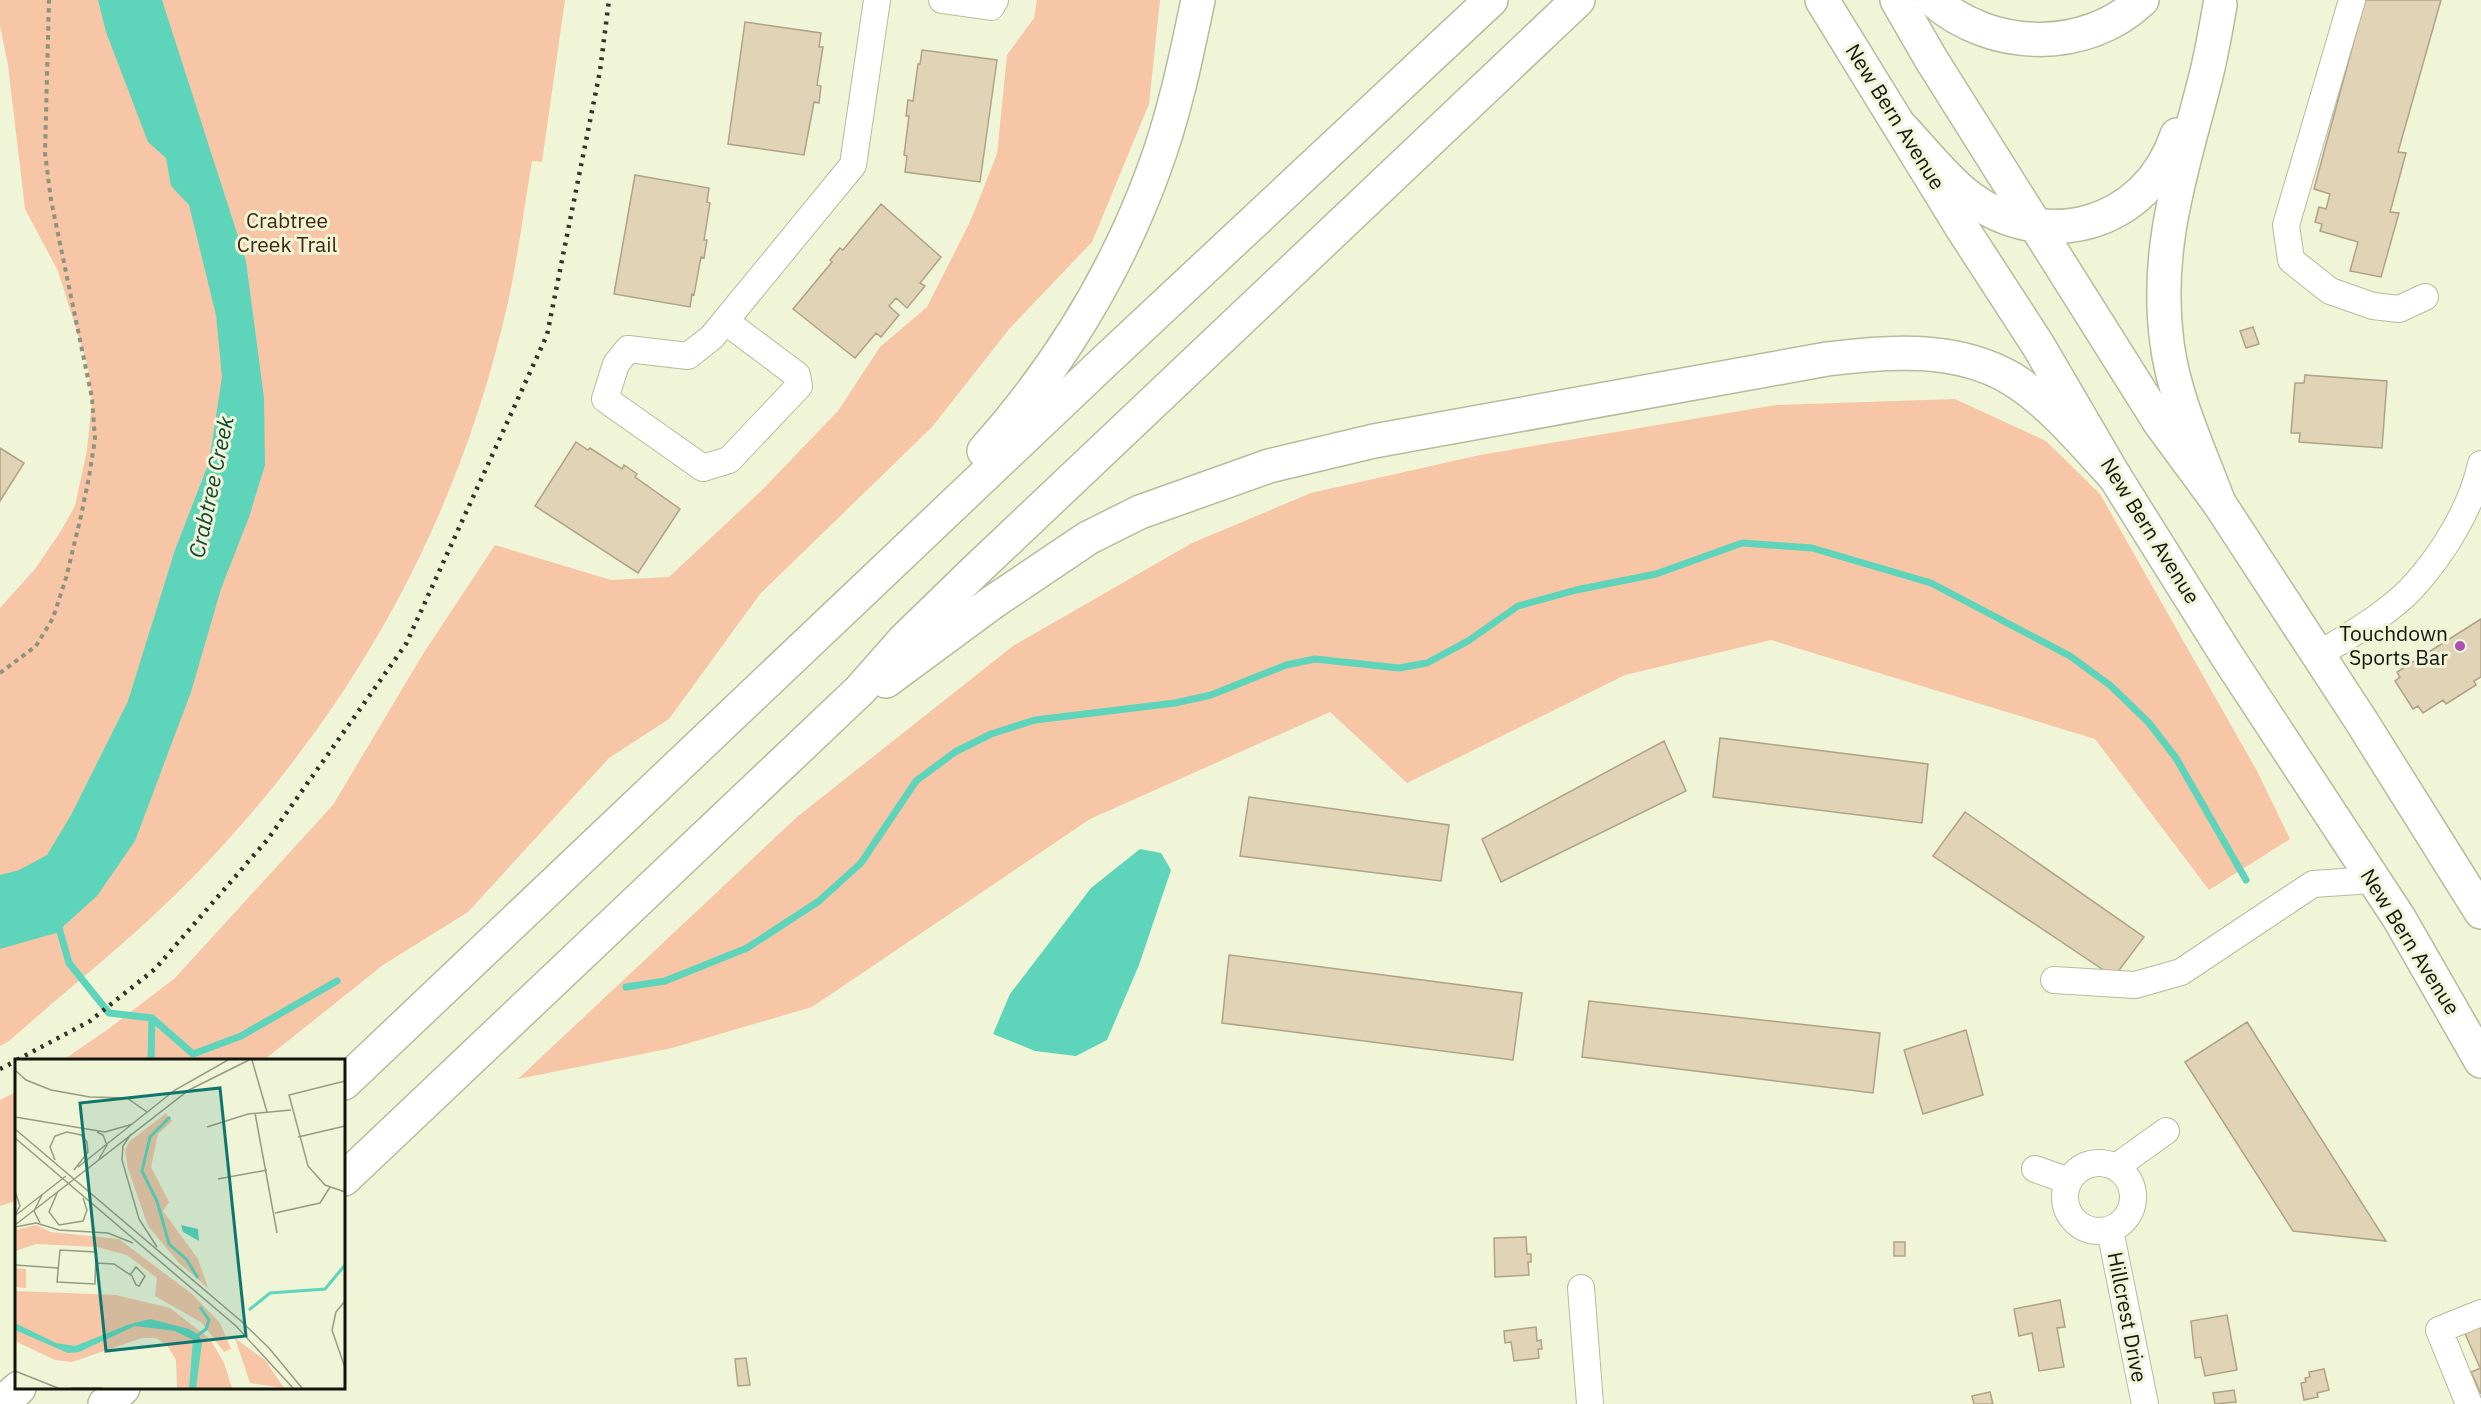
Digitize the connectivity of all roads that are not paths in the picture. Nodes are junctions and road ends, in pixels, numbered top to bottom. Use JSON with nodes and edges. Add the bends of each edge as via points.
{"nodes":[{"id":1,"x":877,"y":0,"type":"edge"},
{"id":2,"x":942,"y":0,"type":"edge"},
{"id":3,"x":995,"y":0,"type":"edge"},
{"id":4,"x":1198,"y":0,"type":"edge"},
{"id":5,"x":1491,"y":0,"type":"edge"},
{"id":6,"x":1578,"y":0,"type":"edge"},
{"id":7,"x":1822,"y":0,"type":"edge"},
{"id":8,"x":1897,"y":0,"type":"edge"},
{"id":9,"x":1933,"y":0,"type":"edge"},
{"id":10,"x":2142,"y":0,"type":"edge"},
{"id":11,"x":2352,"y":0,"type":"edge"},
{"id":12,"x":2221,"y":2,"type":"edge"},
{"id":13,"x":1902,"y":128,"type":"junction"},
{"id":14,"x":2037,"y":226,"type":"junction"},
{"id":15,"x":2425,"y":297,"type":"dead end"},
{"id":16,"x":725,"y":321,"type":"junction"},
{"id":17,"x":2481,"y":464,"type":"edge"},
{"id":18,"x":2115,"y":477,"type":"junction"},
{"id":19,"x":2219,"y":503,"type":"junction"},
{"id":20,"x":842,"y":612,"type":"junction"},
{"id":21,"x":2318,"y":655,"type":"junction"},
{"id":22,"x":800,"y":745,"type":"junction"},
{"id":23,"x":2372,"y":880,"type":"junction"},
{"id":24,"x":2481,"y":912,"type":"edge"},
{"id":25,"x":2054,"y":980,"type":"dead end"},
{"id":26,"x":2481,"y":1060,"type":"edge"},
{"id":27,"x":345,"y":1082,"type":"edge"},
{"id":28,"x":2166,"y":1131,"type":"dead end"},
{"id":29,"x":2116,"y":1167,"type":"junction"},
{"id":30,"x":2036,"y":1169,"type":"dead end"},
{"id":31,"x":345,"y":1178,"type":"edge"},
{"id":32,"x":2069,"y":1181,"type":"junction"},
{"id":33,"x":2110,"y":1230,"type":"junction"},
{"id":34,"x":1581,"y":1288,"type":"dead end"},
{"id":35,"x":2481,"y":1313,"type":"edge"},
{"id":36,"x":18,"y":1389,"type":"edge"},
{"id":37,"x":122,"y":1389,"type":"edge"},
{"id":38,"x":1,"y":1404,"type":"edge"},
{"id":39,"x":105,"y":1404,"type":"edge"},
{"id":40,"x":1590,"y":1404,"type":"edge"},
{"id":41,"x":2145,"y":1404,"type":"edge"},
{"id":42,"x":2469,"y":1404,"type":"edge"}],
"edges":[{"from":1,"to":16,"type":"street","via":[[853,165]]},
{"from":2,"to":3,"type":"street","via":[[992,7]]},
{"from":4,"to":20,"type":"main road","via":[[1181,82],[1153,171],[1112,265],[1068,343],[1018,412]]},
{"from":5,"to":20,"type":"main road"},
{"from":6,"to":22,"type":"main road","via":[[960,586],[860,690]]},
{"from":7,"to":13,"type":"main road","name":"New Bern Avenue"},
{"from":8,"to":14,"type":"main road"},
{"from":9,"to":10,"type":"main road","via":[[1962,22],[1985,32],[2042,39],[2088,32],[2127,14]]},
{"from":11,"to":15,"type":"street","via":[[2286,225],[2291,260],[2330,291],[2373,306],[2400,309]]},
{"from":12,"to":14,"type":"main road","via":[[2173,147],[2148,187],[2114,213],[2070,225]]},
{"from":12,"to":19,"type":"main road","via":[[2169,219],[2164,295],[2167,344],[2177,387]]},
{"from":13,"to":14,"type":"main road","via":[[1967,196],[1986,208]]},
{"from":13,"to":18,"type":"main road","name":"New Bern Avenue","via":[[2038,345]]},
{"from":14,"to":19,"type":"main road","via":[[2160,423]]},
{"from":16,"to":16,"type":"street","via":[[688,356],[628,349],[616,364],[606,399],[703,468],[729,460],[799,386],[797,375]]},
{"from":17,"to":21,"type":"street","via":[[2463,515],[2411,588]]},
{"from":18,"to":22,"type":"main road","via":[[2063,423],[2012,379],[1947,356],[1912,353],[1827,359],[1374,441],[1269,466],[1140,512],[1088,538],[993,602]]},
{"from":18,"to":23,"type":"main road","name":"New Bern Avenue"},
{"from":19,"to":21,"type":"main road"},
{"from":20,"to":27,"type":"main road"},
{"from":21,"to":24,"type":"main road"},
{"from":22,"to":31,"type":"main road"},
{"from":23,"to":25,"type":"street","via":[[2313,884],[2181,972],[2135,985]]},
{"from":23,"to":26,"type":"main road","name":"New Bern Avenue","via":[[2399,918]]},
{"from":28,"to":29,"type":"street"},
{"from":29,"to":32,"type":"street","via":[[2106,1163],[2084,1165]]},
{"from":29,"to":33,"type":"street","via":[[2131,1183],[2133,1205],[2128,1216]]},
{"from":30,"to":32,"type":"street"},
{"from":32,"to":33,"type":"street","via":[[2065,1203],[2077,1223],[2087,1229]]},
{"from":33,"to":41,"type":"street","name":"Hillcrest Drive"},
{"from":34,"to":40,"type":"street"},
{"from":35,"to":42,"type":"street","via":[[2439,1330]]},
{"from":36,"to":38,"type":"main road"},
{"from":37,"to":39,"type":"main road"}]}
